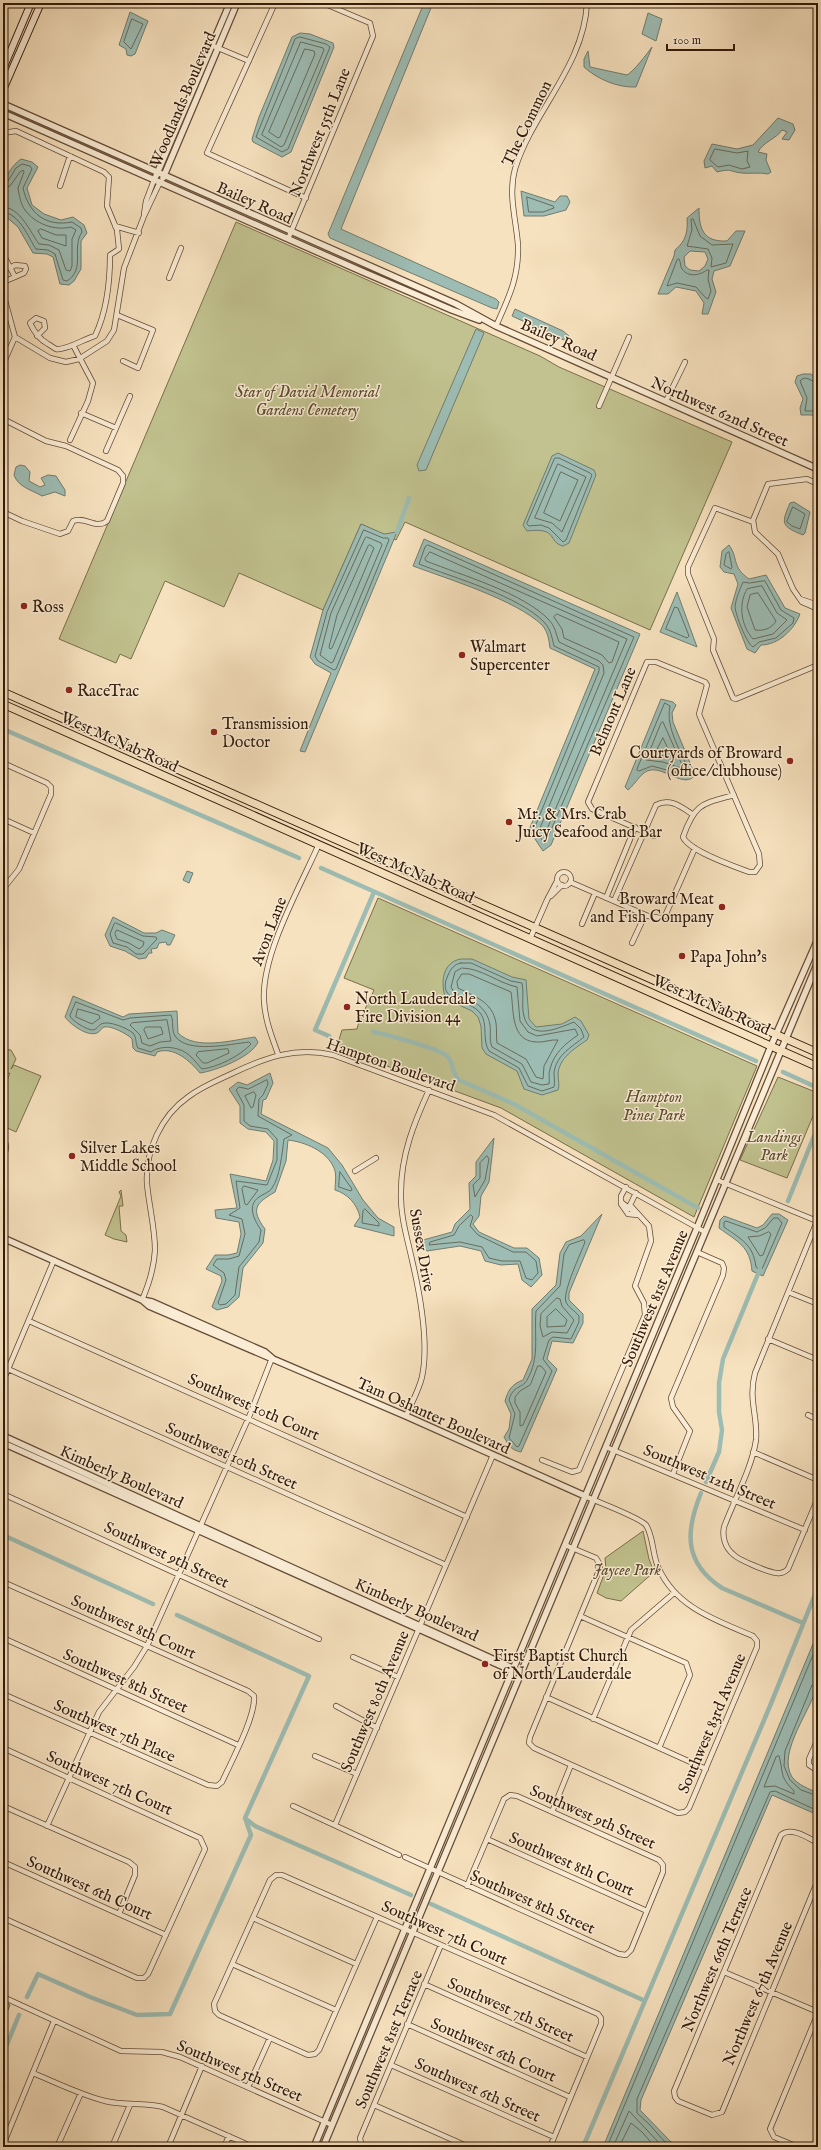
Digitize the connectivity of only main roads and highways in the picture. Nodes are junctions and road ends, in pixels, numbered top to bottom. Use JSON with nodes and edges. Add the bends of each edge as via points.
{"nodes":[{"id":1,"x":31,"y":3,"type":"edge"},
{"id":2,"x":41,"y":3,"type":"edge"},
{"id":3,"x":3,"y":69,"type":"edge"},
{"id":4,"x":3,"y":90,"type":"edge"},
{"id":5,"x":3,"y":692,"type":"edge"},
{"id":6,"x":3,"y":704,"type":"edge"},
{"id":7,"x":400,"y":880,"type":"junction"},
{"id":8,"x":451,"y":891,"type":"junction"},
{"id":9,"x":659,"y":983,"type":"junction"},
{"id":10,"x":654,"y":994,"type":"junction"},
{"id":11,"x":818,"y":1053,"type":"edge"},
{"id":12,"x":818,"y":1067,"type":"edge"}],
"edges":[{"from":1,"to":3,"type":"main road"},
{"from":2,"to":4,"type":"main road"},
{"from":5,"to":8,"type":"main road","name":"West McNab Road"},
{"from":6,"to":7,"type":"main road","name":"West McNab Road"},
{"from":7,"to":8,"type":"main road","via":[[409,880],[438,892]]},
{"from":7,"to":10,"type":"main road","name":"West McNab Road"},
{"from":8,"to":9,"type":"main road","name":"West McNab Road"},
{"from":9,"to":10,"type":"main road"},
{"from":9,"to":11,"type":"main road","name":"West McNab Road"},
{"from":10,"to":12,"type":"main road","name":"West McNab Road"}]}
